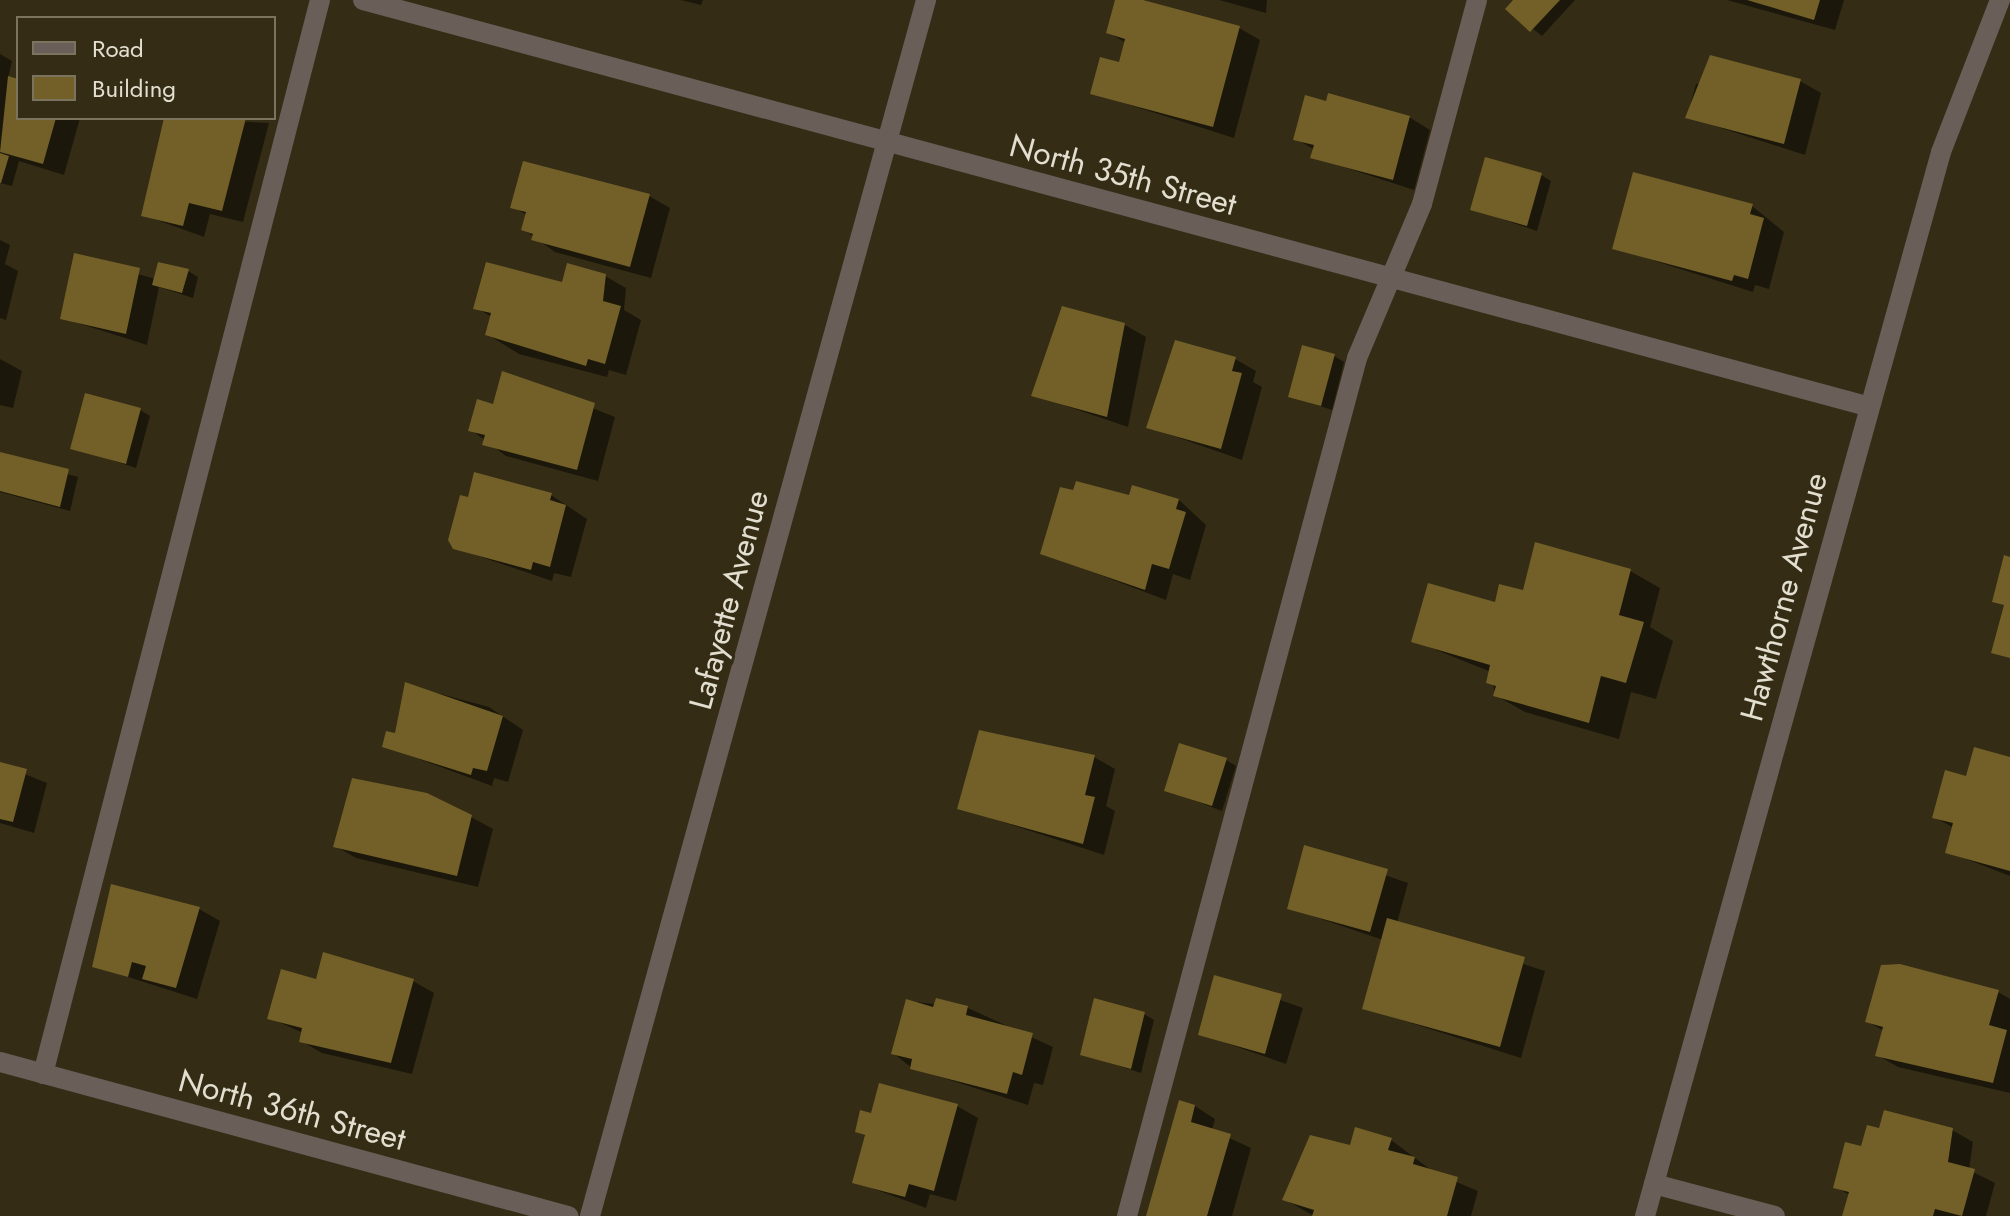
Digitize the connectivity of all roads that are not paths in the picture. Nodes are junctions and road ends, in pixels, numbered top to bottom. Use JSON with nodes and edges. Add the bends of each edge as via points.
{"nodes":[{"id":1,"x":320,"y":0,"type":"edge"},
{"id":2,"x":363,"y":0,"type":"edge"},
{"id":3,"x":926,"y":0,"type":"edge"},
{"id":4,"x":1477,"y":0,"type":"edge"},
{"id":5,"x":2000,"y":0,"type":"edge"},
{"id":6,"x":424,"y":8,"type":"edge"},
{"id":7,"x":887,"y":143,"type":"junction"},
{"id":8,"x":1392,"y":279,"type":"junction"},
{"id":9,"x":1867,"y":406,"type":"junction"},
{"id":10,"x":0,"y":1062,"type":"edge"},
{"id":11,"x":43,"y":1074,"type":"junction"},
{"id":12,"x":1654,"y":1184,"type":"junction"},
{"id":13,"x":568,"y":1216,"type":"edge"},
{"id":14,"x":590,"y":1216,"type":"edge"},
{"id":15,"x":1127,"y":1216,"type":"edge"},
{"id":16,"x":1645,"y":1216,"type":"edge"},
{"id":17,"x":1775,"y":1216,"type":"edge"}],
"edges":[{"from":1,"to":11,"type":"street"},
{"from":2,"to":6,"type":"street","name":"North 35th Street"},
{"from":3,"to":7,"type":"street","name":"Lafayette Avenue"},
{"from":4,"to":8,"type":"street","via":[[1422,204]]},
{"from":5,"to":9,"type":"street","name":"Hawthorne Avenue","via":[[1941,152]]},
{"from":6,"to":7,"type":"street","name":"North 35th Street"},
{"from":7,"to":8,"type":"street","name":"North 35th Street"},
{"from":7,"to":14,"type":"street","name":"Lafayette Avenue"},
{"from":8,"to":9,"type":"street","name":"North 35th Street"},
{"from":8,"to":15,"type":"street","via":[[1357,358]]},
{"from":9,"to":12,"type":"street","name":"Hawthorne Avenue"},
{"from":10,"to":11,"type":"street","name":"North 36th Street"},
{"from":11,"to":13,"type":"street","name":"North 36th Street"},
{"from":12,"to":16,"type":"street","name":"Hawthorne Avenue"},
{"from":12,"to":17,"type":"street"}]}
